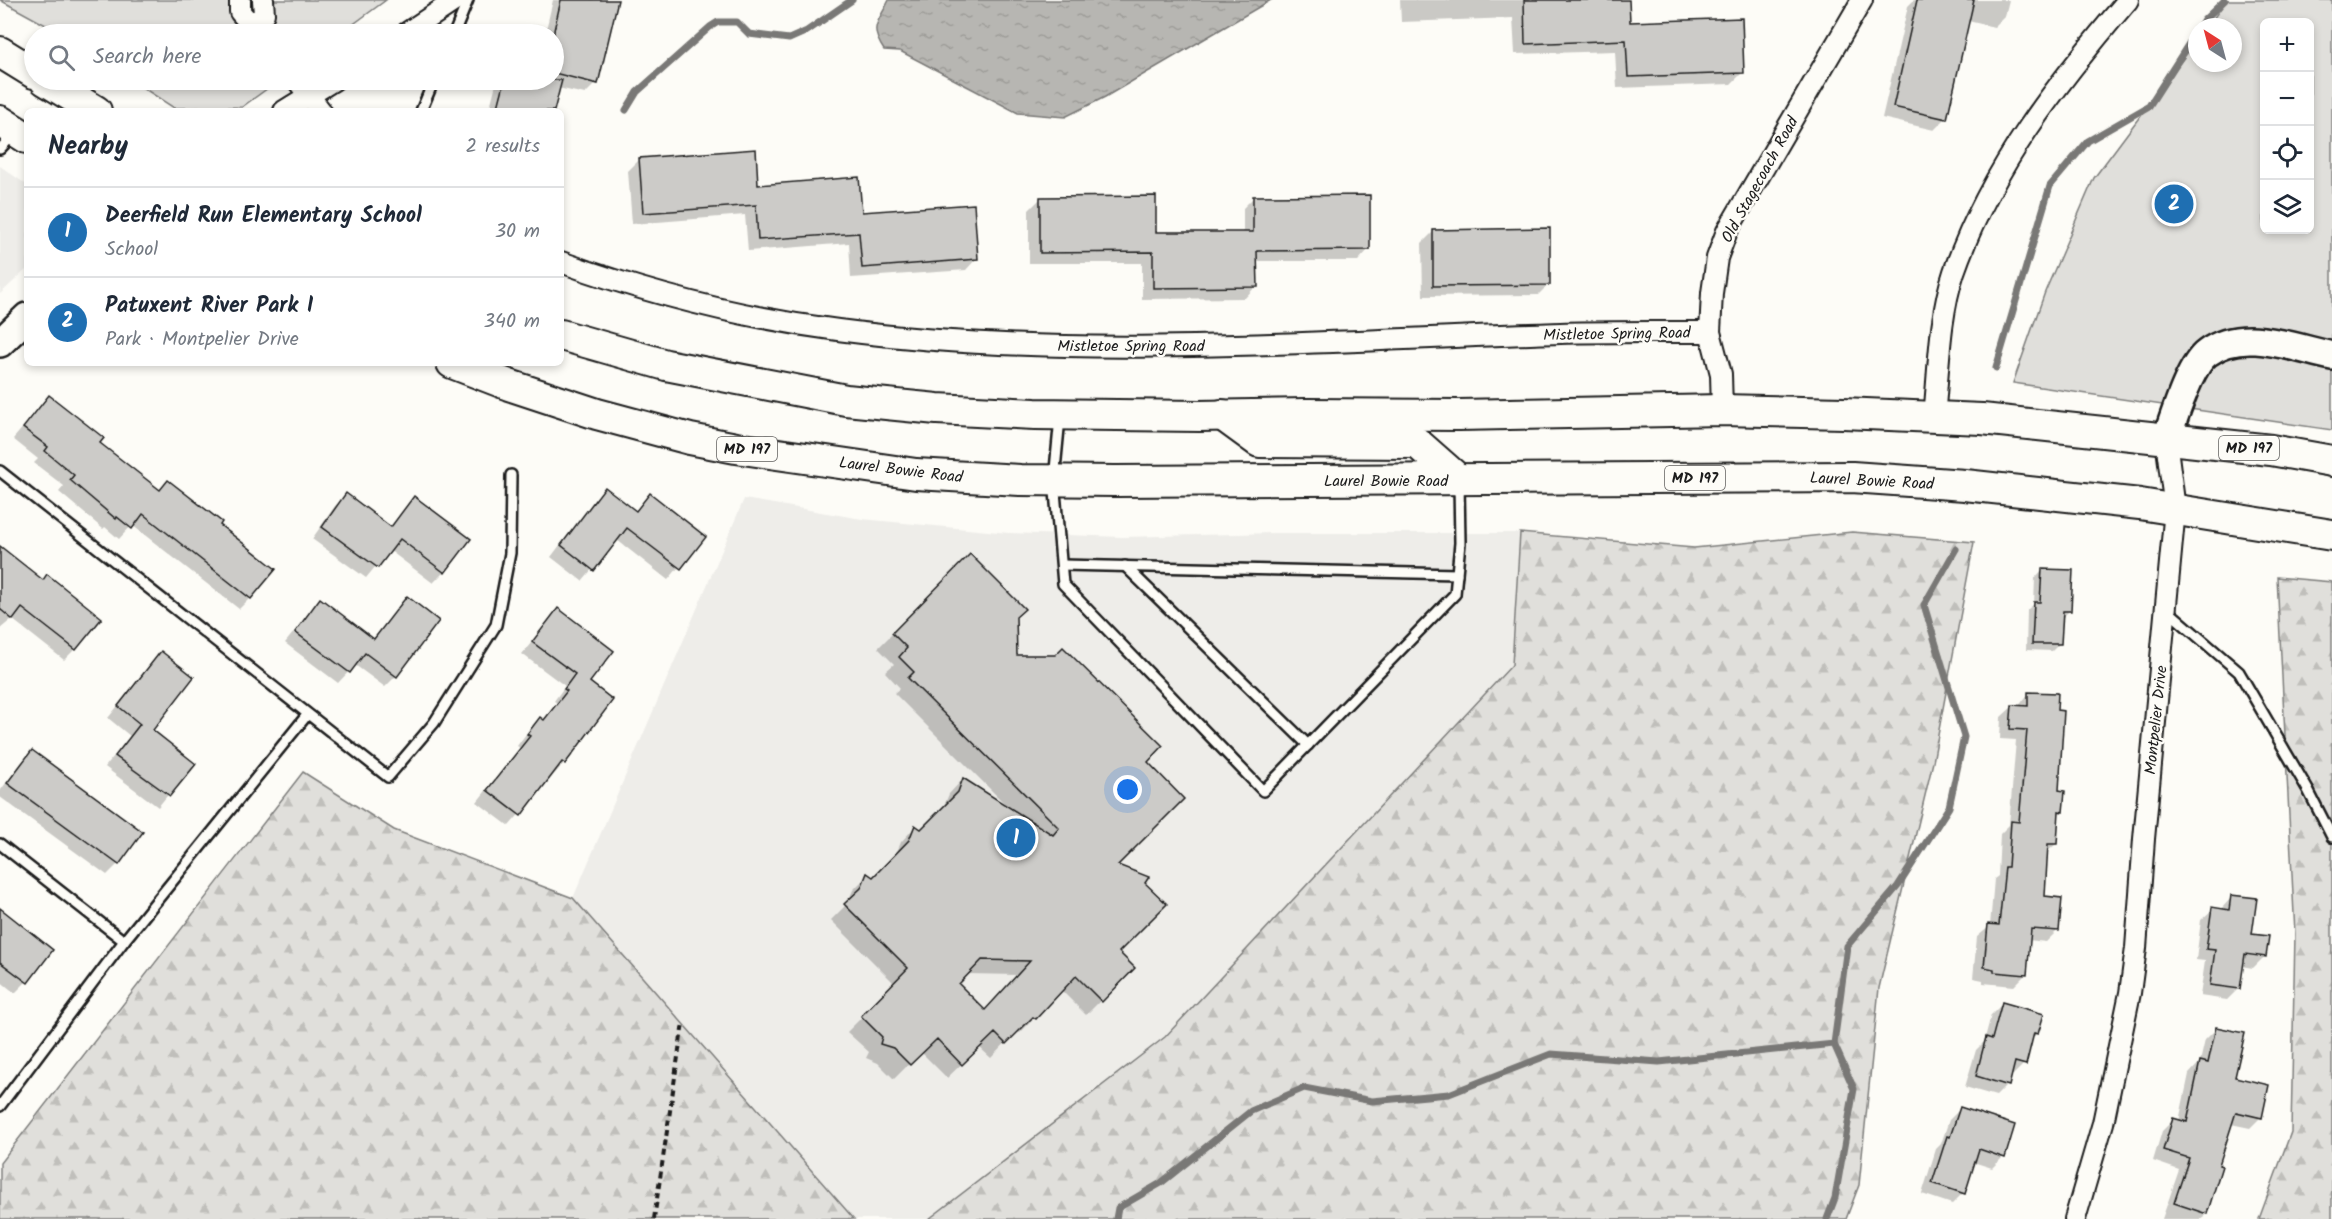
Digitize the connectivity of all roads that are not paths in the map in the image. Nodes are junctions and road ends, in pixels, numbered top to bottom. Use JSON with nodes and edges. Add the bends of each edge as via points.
{"nodes":[{"id":1,"x":240,"y":0,"type":"edge"},
{"id":2,"x":263,"y":0,"type":"edge"},
{"id":3,"x":456,"y":0,"type":"edge"},
{"id":4,"x":468,"y":0,"type":"edge"},
{"id":5,"x":1862,"y":0,"type":"edge"},
{"id":6,"x":2128,"y":0,"type":"edge"},
{"id":7,"x":254,"y":24,"type":"edge"},
{"id":8,"x":262,"y":24,"type":"edge"},
{"id":9,"x":420,"y":24,"type":"edge"},
{"id":10,"x":458,"y":24,"type":"edge"},
{"id":11,"x":0,"y":52,"type":"edge"},
{"id":12,"x":24,"y":67,"type":"edge"},
{"id":13,"x":61,"y":90,"type":"edge"},
{"id":14,"x":304,"y":90,"type":"edge"},
{"id":15,"x":318,"y":90,"type":"edge"},
{"id":16,"x":430,"y":90,"type":"edge"},
{"id":17,"x":308,"y":96,"type":"junction"},
{"id":18,"x":91,"y":108,"type":"edge"},
{"id":19,"x":289,"y":108,"type":"edge"},
{"id":20,"x":318,"y":108,"type":"edge"},
{"id":21,"x":422,"y":108,"type":"edge"},
{"id":22,"x":564,"y":263,"type":"edge"},
{"id":23,"x":24,"y":320,"type":"edge"},
{"id":24,"x":1710,"y":332,"type":"junction"},
{"id":25,"x":564,"y":336,"type":"edge"},
{"id":26,"x":0,"y":343,"type":"edge"},
{"id":27,"x":2332,"y":356,"type":"edge"},
{"id":28,"x":460,"y":366,"type":"edge"},
{"id":29,"x":1722,"y":410,"type":"junction"},
{"id":30,"x":1060,"y":414,"type":"junction"},
{"id":31,"x":1222,"y":415,"type":"junction"},
{"id":32,"x":1934,"y":417,"type":"junction"},
{"id":33,"x":2166,"y":440,"type":"junction"},
{"id":34,"x":2332,"y":461,"type":"edge"},
{"id":35,"x":0,"y":471,"type":"edge"},
{"id":36,"x":511,"y":475,"type":"dead end"},
{"id":37,"x":1054,"y":480,"type":"junction"},
{"id":38,"x":1459,"y":480,"type":"junction"},
{"id":39,"x":2175,"y":509,"type":"junction"},
{"id":40,"x":2332,"y":535,"type":"edge"},
{"id":41,"x":1062,"y":564,"type":"junction"},
{"id":42,"x":1125,"y":566,"type":"junction"},
{"id":43,"x":1457,"y":574,"type":"junction"},
{"id":44,"x":2166,"y":609,"type":"junction"},
{"id":45,"x":307,"y":715,"type":"junction"},
{"id":46,"x":1308,"y":745,"type":"junction"},
{"id":47,"x":2332,"y":837,"type":"edge"},
{"id":48,"x":0,"y":844,"type":"edge"},
{"id":49,"x":124,"y":941,"type":"junction"},
{"id":50,"x":0,"y":1106,"type":"edge"},
{"id":51,"x":2075,"y":1219,"type":"edge"}],
"edges":[{"from":1,"to":7,"type":"street","via":[[240,12]]},
{"from":2,"to":8,"type":"street"},
{"from":3,"to":9,"type":"street"},
{"from":4,"to":10,"type":"lane"},
{"from":5,"to":24,"type":"street","name":"Old Stagecoach Road","via":[[1727,231],[1717,258]]},
{"from":6,"to":32,"type":"street","via":[[2075,62],[2022,136],[1989,192],[1952,281]]},
{"from":11,"to":12,"type":"main road"},
{"from":13,"to":18,"type":"main road"},
{"from":14,"to":17,"type":"street"},
{"from":15,"to":17,"type":"street"},
{"from":16,"to":21,"type":"lane"},
{"from":17,"to":19,"type":"street"},
{"from":17,"to":20,"type":"street"},
{"from":22,"to":24,"type":"street","name":"Mistletoe Spring Road","via":[[609,280],[769,319],[912,339],[1001,345],[1267,344],[1534,333]]},
{"from":23,"to":26,"type":"street"},
{"from":24,"to":29,"type":"street","name":"Old Stagecoach Road","via":[[1721,374]]},
{"from":25,"to":30,"type":"main road","number":"MD 197","via":[[666,365],[846,400],[937,410]]},
{"from":27,"to":33,"type":"street","name":"Montpelier Drive","via":[[2260,340],[2228,342],[2206,353],[2193,373]]},
{"from":28,"to":37,"type":"main road","name":"Laurel Bowie Road","number":"MD 197","via":[[543,397],[701,441],[916,474]]},
{"from":29,"to":31,"type":"main road","number":"MD 197"},
{"from":29,"to":32,"type":"main road","number":"MD 197"},
{"from":30,"to":31,"type":"main road","number":"MD 197"},
{"from":30,"to":37,"type":"lane"},
{"from":31,"to":38,"type":"main road","via":[[1259,442],[1417,443]]},
{"from":32,"to":33,"type":"main road","number":"MD 197"},
{"from":33,"to":34,"type":"main road","number":"MD 197","via":[[2271,450]]},
{"from":33,"to":39,"type":"street","name":"Montpelier Drive"},
{"from":35,"to":45,"type":"lane"},
{"from":36,"to":45,"type":"lane","via":[[510,553],[496,625],[426,732],[388,777]]},
{"from":37,"to":38,"type":"main road","name":"Laurel Bowie Road","number":"MD 197"},
{"from":37,"to":41,"type":"lane"},
{"from":38,"to":39,"type":"main road","name":"Laurel Bowie Road","number":"MD 197","via":[[1852,477],[1965,485]]},
{"from":38,"to":43,"type":"lane"},
{"from":39,"to":40,"type":"main road","name":"Laurel Bowie Road","number":"MD 197"},
{"from":39,"to":44,"type":"street","name":"Montpelier Drive"},
{"from":41,"to":42,"type":"lane"},
{"from":41,"to":46,"type":"lane","via":[[1064,584],[1263,791]]},
{"from":42,"to":43,"type":"lane"},
{"from":42,"to":46,"type":"lane"},
{"from":43,"to":46,"type":"lane","via":[[1455,594]]},
{"from":44,"to":47,"type":"lane","via":[[2239,672]]},
{"from":44,"to":51,"type":"street","name":"Montpelier Drive","via":[[2130,993],[2103,1123]]},
{"from":45,"to":49,"type":"lane"},
{"from":48,"to":49,"type":"lane"},
{"from":49,"to":50,"type":"lane"}]}
